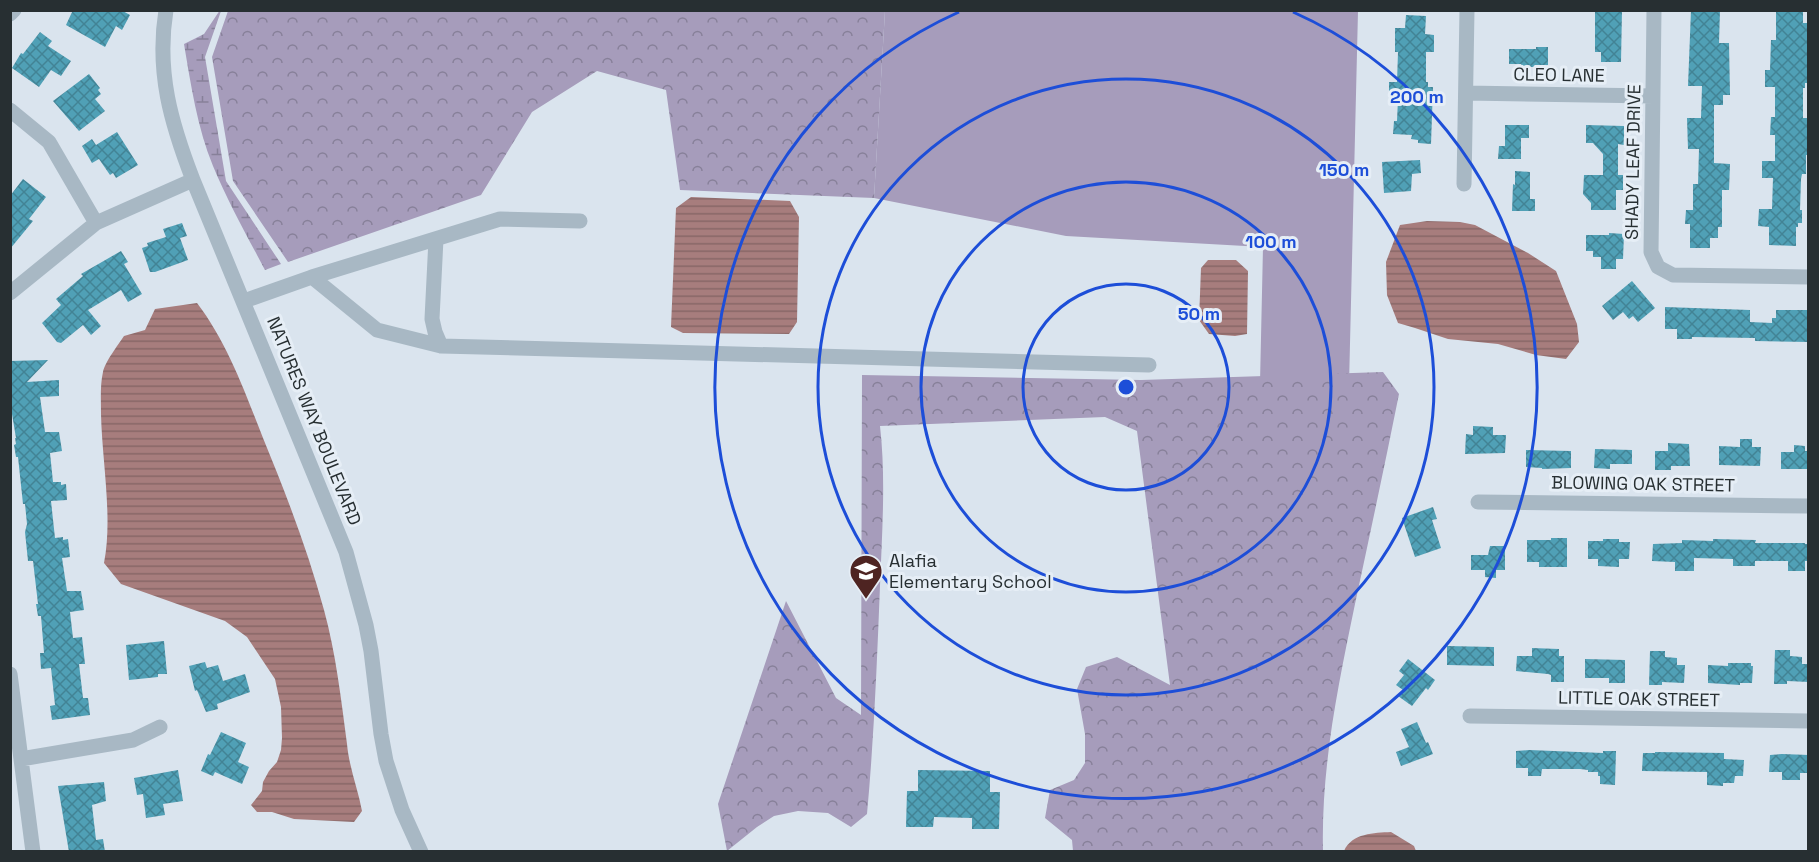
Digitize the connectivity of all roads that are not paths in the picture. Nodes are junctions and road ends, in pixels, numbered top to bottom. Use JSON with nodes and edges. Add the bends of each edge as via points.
{"nodes":[{"id":1,"x":14,"y":10,"type":"edge"},
{"id":2,"x":166,"y":10,"type":"edge"},
{"id":3,"x":1467,"y":10,"type":"edge"},
{"id":4,"x":1654,"y":10,"type":"edge"},
{"id":5,"x":10,"y":14,"type":"edge"},
{"id":6,"x":1466,"y":93,"type":"junction"},
{"id":7,"x":1653,"y":96,"type":"junction"},
{"id":8,"x":10,"y":110,"type":"edge"},
{"id":9,"x":194,"y":180,"type":"junction"},
{"id":10,"x":1464,"y":184,"type":"dead end"},
{"id":11,"x":580,"y":221,"type":"dead end"},
{"id":12,"x":96,"y":223,"type":"junction"},
{"id":13,"x":436,"y":239,"type":"junction"},
{"id":14,"x":312,"y":277,"type":"junction"},
{"id":15,"x":1809,"y":277,"type":"edge"},
{"id":16,"x":10,"y":293,"type":"edge"},
{"id":17,"x":244,"y":302,"type":"junction"},
{"id":18,"x":441,"y":346,"type":"junction"},
{"id":19,"x":1149,"y":365,"type":"dead end"},
{"id":20,"x":1478,"y":502,"type":"dead end"},
{"id":21,"x":1809,"y":506,"type":"edge"},
{"id":22,"x":10,"y":674,"type":"edge"},
{"id":23,"x":1470,"y":716,"type":"dead end"},
{"id":24,"x":1809,"y":721,"type":"edge"},
{"id":25,"x":160,"y":727,"type":"dead end"},
{"id":26,"x":21,"y":759,"type":"junction"},
{"id":27,"x":33,"y":852,"type":"edge"},
{"id":28,"x":421,"y":852,"type":"edge"}],
"edges":[{"from":1,"to":5,"type":"street"},
{"from":2,"to":9,"type":"street","name":"NATURES WAY BOULEVARD","via":[[162,51],[165,87],[174,129]]},
{"from":3,"to":6,"type":"street"},
{"from":4,"to":7,"type":"street","name":"SHADY LEAF DRIVE"},
{"from":6,"to":7,"type":"street","name":"CLEO LANE"},
{"from":6,"to":10,"type":"street"},
{"from":7,"to":15,"type":"street","name":"SHADY LEAF DRIVE","via":[[1651,252],[1658,267],[1673,275]]},
{"from":8,"to":12,"type":"street","via":[[49,142]]},
{"from":9,"to":12,"type":"street"},
{"from":9,"to":17,"type":"street","name":"NATURES WAY BOULEVARD"},
{"from":11,"to":13,"type":"street","via":[[500,219]]},
{"from":12,"to":16,"type":"street"},
{"from":13,"to":14,"type":"street"},
{"from":13,"to":18,"type":"street","via":[[432,319]]},
{"from":14,"to":17,"type":"street"},
{"from":14,"to":18,"type":"street","via":[[377,330]]},
{"from":17,"to":28,"type":"street","name":"NATURES WAY BOULEVARD","via":[[346,552],[371,651],[386,761]]},
{"from":18,"to":19,"type":"street"},
{"from":20,"to":21,"type":"street","name":"BLOWING OAK STREET"},
{"from":22,"to":26,"type":"street"},
{"from":23,"to":24,"type":"street","name":"LITTLE OAK STREET"},
{"from":25,"to":26,"type":"street","via":[[133,741]]},
{"from":26,"to":27,"type":"street"}]}
